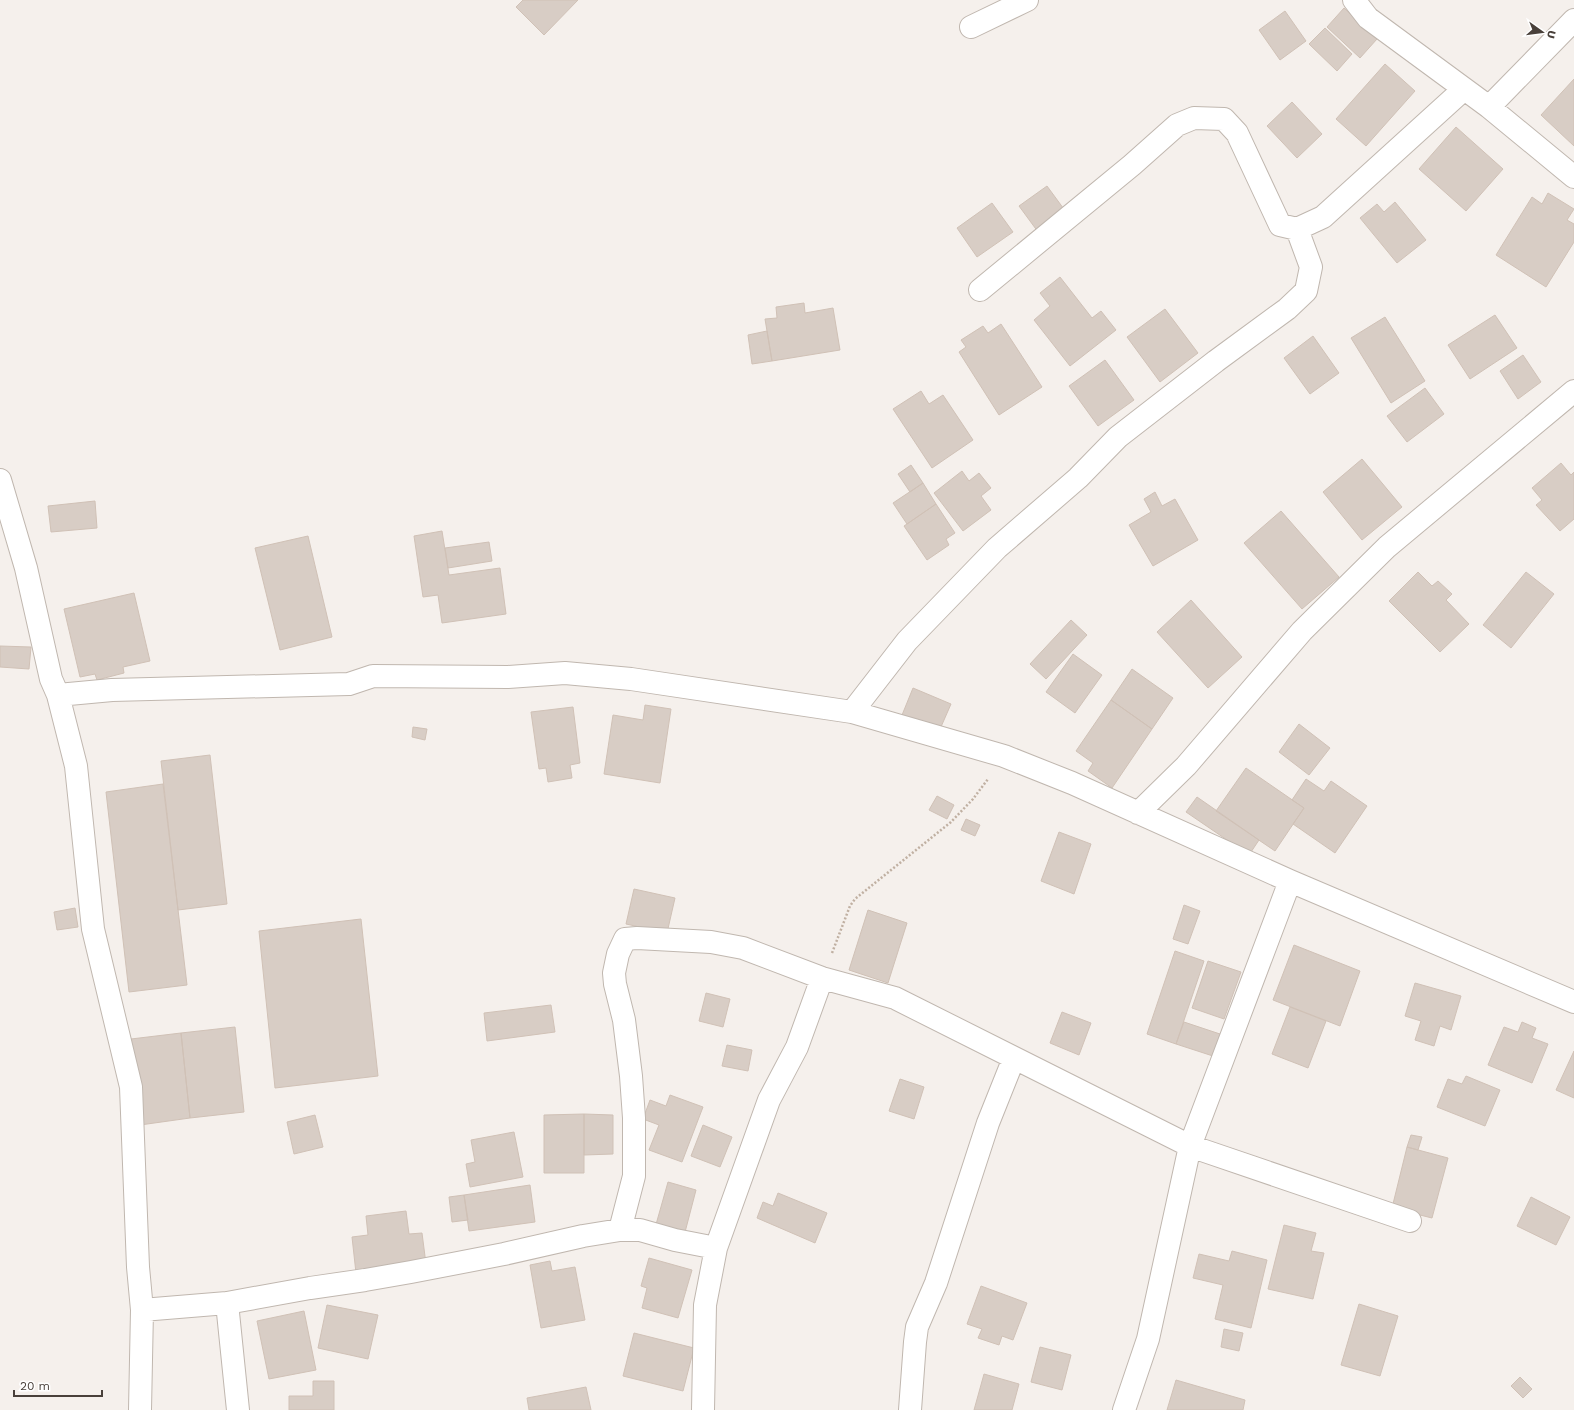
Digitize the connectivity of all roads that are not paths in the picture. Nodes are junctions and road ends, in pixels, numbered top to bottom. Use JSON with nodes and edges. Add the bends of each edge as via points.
{"nodes":[{"id":1,"x":1027,"y":0,"type":"edge"},
{"id":2,"x":1354,"y":0,"type":"edge"},
{"id":3,"x":1574,"y":20,"type":"edge"},
{"id":4,"x":971,"y":27,"type":"dead end"},
{"id":5,"x":1464,"y":89,"type":"junction"},
{"id":6,"x":1489,"y":107,"type":"junction"},
{"id":7,"x":1574,"y":177,"type":"edge"},
{"id":8,"x":1297,"y":229,"type":"junction"},
{"id":9,"x":980,"y":290,"type":"dead end"},
{"id":10,"x":1574,"y":391,"type":"edge"},
{"id":11,"x":0,"y":480,"type":"edge"},
{"id":12,"x":58,"y":695,"type":"junction"},
{"id":13,"x":852,"y":712,"type":"junction"},
{"id":14,"x":1138,"y":813,"type":"junction"},
{"id":15,"x":1290,"y":881,"type":"junction"},
{"id":16,"x":822,"y":978,"type":"junction"},
{"id":17,"x":1574,"y":1002,"type":"edge"},
{"id":18,"x":1014,"y":1058,"type":"junction"},
{"id":19,"x":1190,"y":1146,"type":"junction"},
{"id":20,"x":1410,"y":1221,"type":"dead end"},
{"id":21,"x":620,"y":1230,"type":"junction"},
{"id":22,"x":716,"y":1248,"type":"junction"},
{"id":23,"x":227,"y":1304,"type":"junction"},
{"id":24,"x":142,"y":1310,"type":"junction"},
{"id":25,"x":140,"y":1410,"type":"edge"},
{"id":26,"x":238,"y":1410,"type":"edge"},
{"id":27,"x":704,"y":1410,"type":"edge"},
{"id":28,"x":910,"y":1410,"type":"edge"},
{"id":29,"x":1124,"y":1410,"type":"edge"}],
"edges":[{"from":1,"to":4,"type":"street"},
{"from":2,"to":5,"type":"street","via":[[1368,18]]},
{"from":3,"to":6,"type":"street"},
{"from":5,"to":6,"type":"street"},
{"from":5,"to":8,"type":"street","via":[[1323,217]]},
{"from":6,"to":7,"type":"street"},
{"from":8,"to":9,"type":"street","via":[[1280,225],[1237,133],[1224,119],[1194,118],[1177,125],[1132,166]]},
{"from":8,"to":13,"type":"street","via":[[1311,267],[1306,291],[1287,309],[1118,437],[1078,478],[997,548],[907,641]]},
{"from":10,"to":14,"type":"street","via":[[1387,547],[1302,631],[1186,766]]},
{"from":11,"to":12,"type":"street","via":[[26,568],[51,679]]},
{"from":12,"to":13,"type":"street","via":[[120,690],[349,684],[373,676],[508,677],[565,673]]},
{"from":12,"to":24,"type":"street","via":[[76,766],[93,929],[131,1087]]},
{"from":13,"to":14,"type":"street","via":[[1004,756]]},
{"from":14,"to":15,"type":"street"},
{"from":15,"to":17,"type":"street"},
{"from":15,"to":19,"type":"street"},
{"from":16,"to":18,"type":"street","via":[[895,998]]},
{"from":16,"to":21,"type":"street","via":[[743,948],[711,942],[625,939],[618,954],[614,973],[624,1020],[631,1076],[634,1176]]},
{"from":16,"to":22,"type":"street","via":[[797,1047],[769,1100]]},
{"from":18,"to":19,"type":"street"},
{"from":18,"to":28,"type":"street","via":[[988,1123],[936,1283],[918,1327]]},
{"from":19,"to":20,"type":"street"},
{"from":19,"to":29,"type":"street","via":[[1148,1339]]},
{"from":21,"to":22,"type":"street","via":[[640,1230]]},
{"from":21,"to":23,"type":"street","via":[[411,1272]]},
{"from":22,"to":27,"type":"street","via":[[705,1305]]},
{"from":23,"to":24,"type":"street"},
{"from":23,"to":26,"type":"street"},
{"from":24,"to":25,"type":"street"}]}
